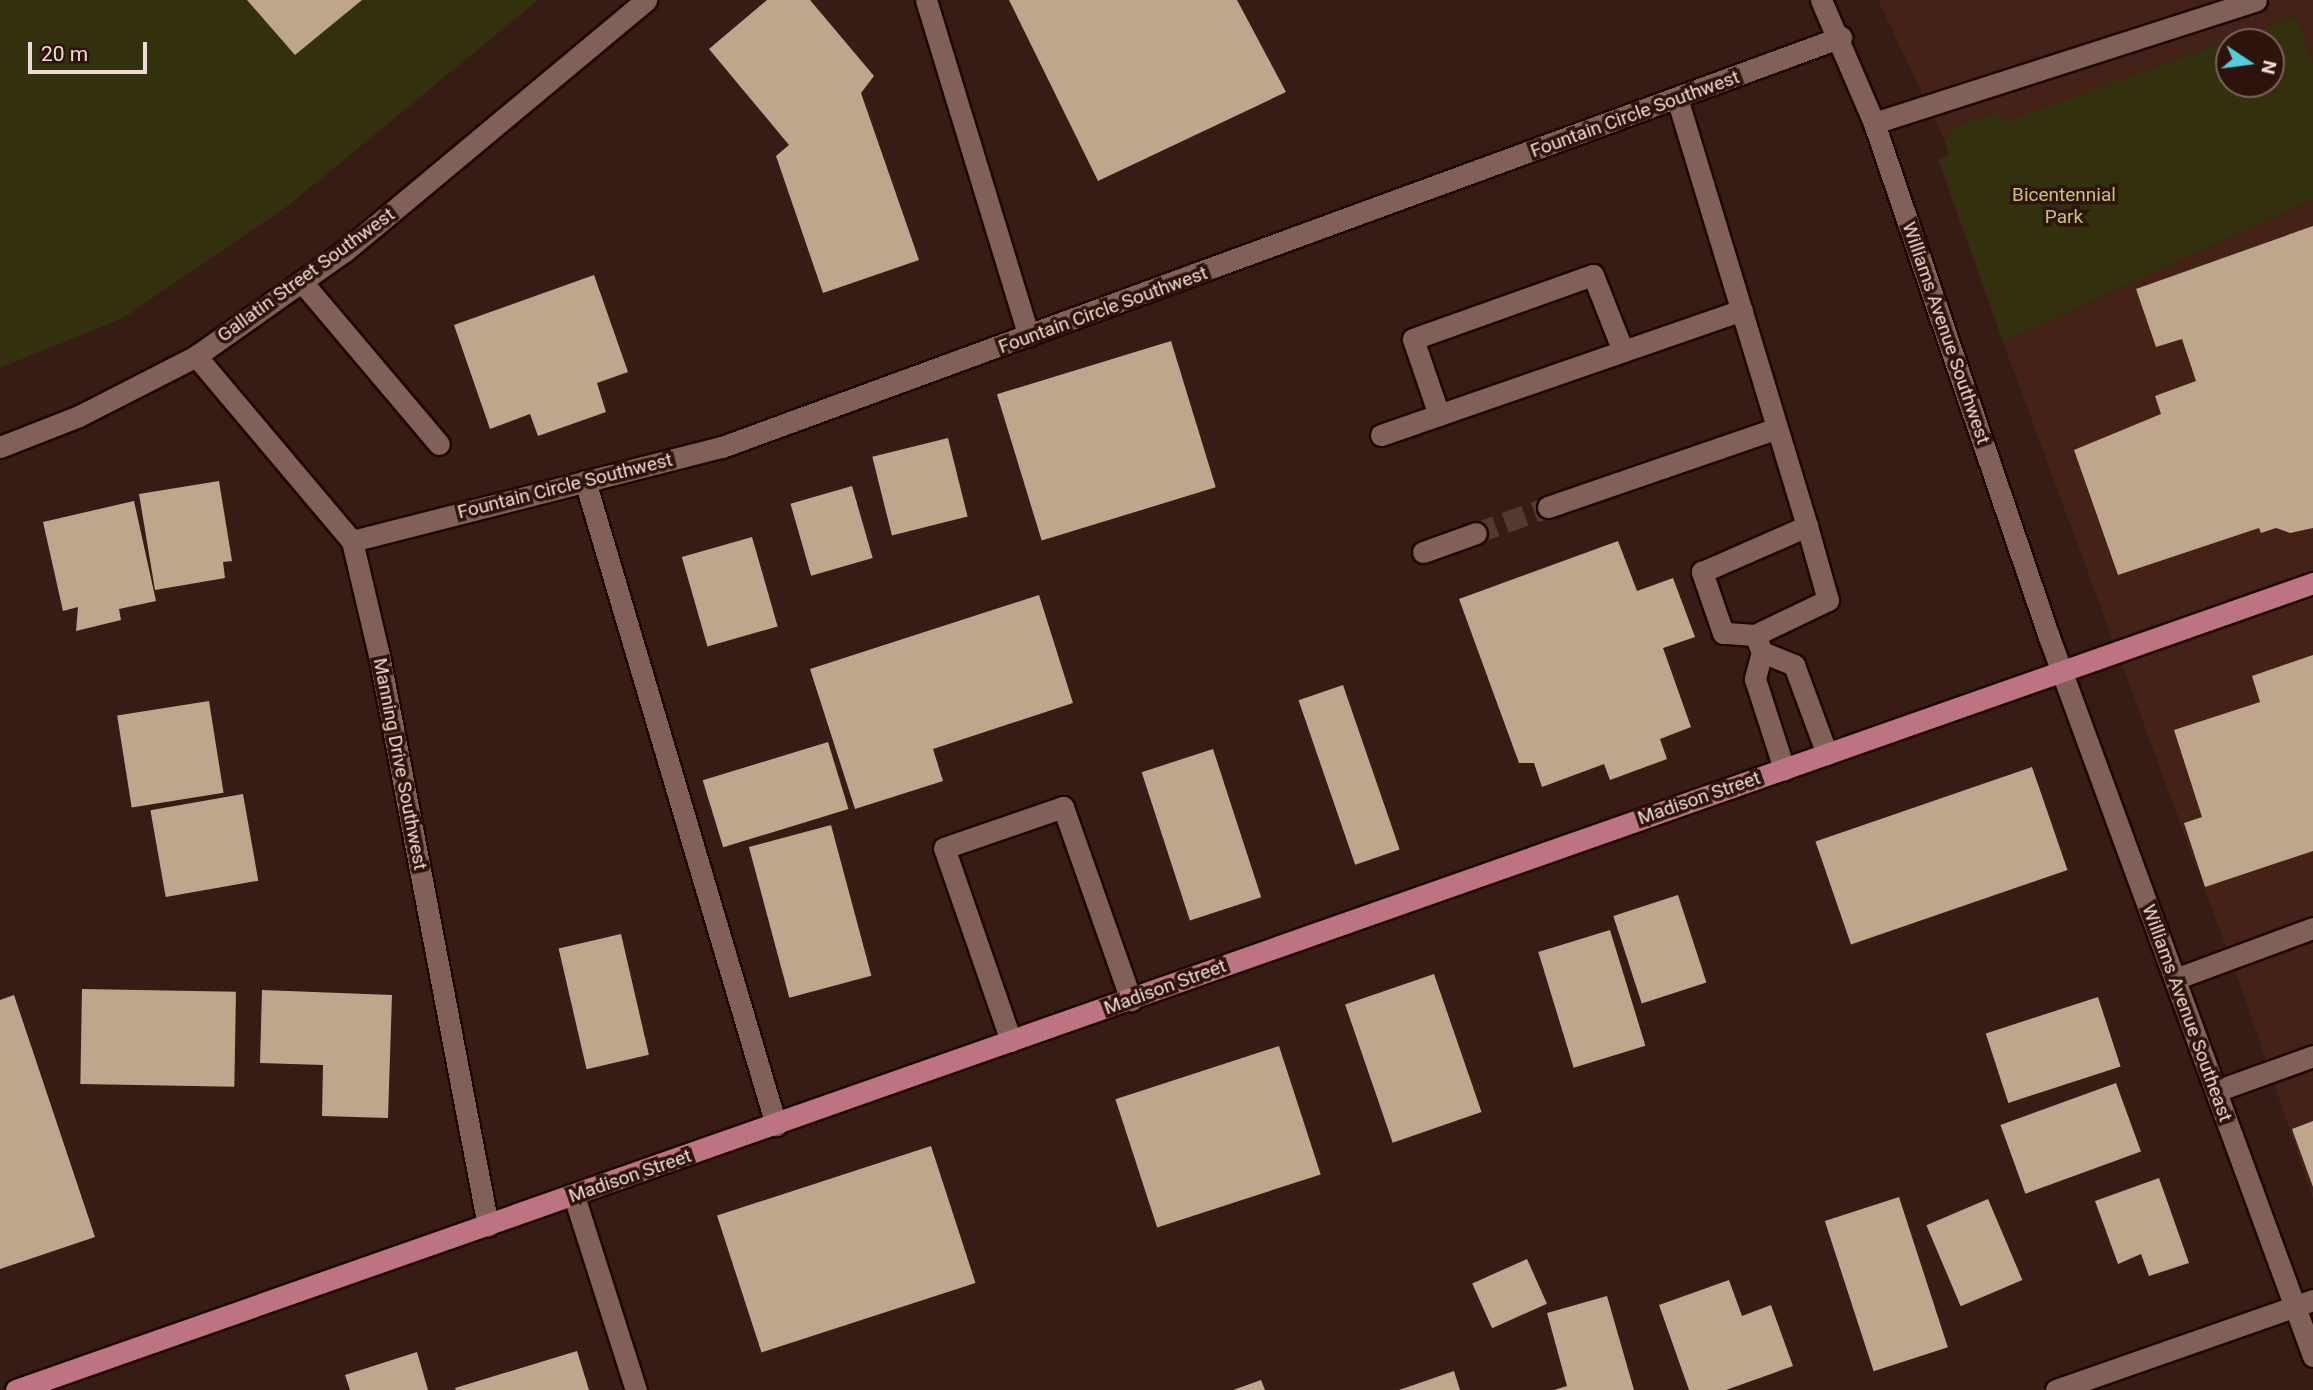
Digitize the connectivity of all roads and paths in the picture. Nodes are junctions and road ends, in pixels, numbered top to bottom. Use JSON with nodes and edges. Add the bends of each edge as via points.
{"nodes":[{"id":1,"x":646,"y":0,"type":"edge"},
{"id":2,"x":926,"y":0,"type":"edge"},
{"id":3,"x":1821,"y":0,"type":"edge"},
{"id":4,"x":2256,"y":0,"type":"edge"},
{"id":5,"x":1841,"y":37,"type":"junction"},
{"id":6,"x":1677,"y":98,"type":"junction"},
{"id":7,"x":1874,"y":123,"type":"junction"},
{"id":8,"x":302,"y":282,"type":"junction"},
{"id":9,"x":1742,"y":310,"type":"junction"},
{"id":10,"x":1029,"y":336,"type":"junction"},
{"id":11,"x":1623,"y":351,"type":"junction"},
{"id":12,"x":196,"y":356,"type":"junction"},
{"id":13,"x":1439,"y":415,"type":"junction"},
{"id":14,"x":1777,"y":428,"type":"junction"},
{"id":15,"x":1381,"y":435,"type":"dead end"},
{"id":16,"x":439,"y":444,"type":"dead end"},
{"id":17,"x":0,"y":447,"type":"edge"},
{"id":18,"x":585,"y":481,"type":"junction"},
{"id":19,"x":1548,"y":507,"type":"tunnel mouth"},
{"id":20,"x":1807,"y":526,"type":"junction"},
{"id":21,"x":1476,"y":533,"type":"tunnel mouth"},
{"id":22,"x":352,"y":541,"type":"junction"},
{"id":23,"x":1423,"y":552,"type":"dead end"},
{"id":24,"x":2313,"y":583,"type":"edge"},
{"id":25,"x":1759,"y":644,"type":"junction"},
{"id":26,"x":2061,"y":670,"type":"junction"},
{"id":27,"x":1828,"y":754,"type":"junction"},
{"id":28,"x":1784,"y":769,"type":"junction"},
{"id":29,"x":2313,"y":928,"type":"edge"},
{"id":30,"x":2175,"y":979,"type":"junction"},
{"id":31,"x":1131,"y":1000,"type":"junction"},
{"id":32,"x":1011,"y":1041,"type":"junction"},
{"id":33,"x":2313,"y":1056,"type":"edge"},
{"id":34,"x":2216,"y":1091,"type":"junction"},
{"id":35,"x":776,"y":1125,"type":"junction"},
{"id":36,"x":574,"y":1196,"type":"junction"},
{"id":37,"x":488,"y":1226,"type":"junction"},
{"id":38,"x":2304,"y":1304,"type":"edge"},
{"id":39,"x":2313,"y":1356,"type":"edge"},
{"id":40,"x":16,"y":1390,"type":"edge"},
{"id":41,"x":636,"y":1390,"type":"edge"},
{"id":42,"x":2056,"y":1390,"type":"edge"}],
"edges":[{"from":1,"to":8,"type":"street","name":"Gallatin Street Southwest"},
{"from":2,"to":10,"type":"street"},
{"from":3,"to":5,"type":"street","name":"Williams Avenue Southwest"},
{"from":4,"to":7,"type":"street"},
{"from":5,"to":6,"type":"street","name":"Fountain Circle Southwest"},
{"from":5,"to":7,"type":"street","name":"Williams Avenue Southwest"},
{"from":6,"to":9,"type":"street"},
{"from":6,"to":10,"type":"street","name":"Fountain Circle Southwest"},
{"from":7,"to":26,"type":"street","name":"Williams Avenue Southwest"},
{"from":8,"to":12,"type":"street","name":"Gallatin Street Southwest"},
{"from":8,"to":16,"type":"street"},
{"from":9,"to":11,"type":"street"},
{"from":9,"to":14,"type":"street"},
{"from":10,"to":18,"type":"street","name":"Fountain Circle Southwest","via":[[722,447]]},
{"from":11,"to":13,"type":"street"},
{"from":11,"to":13,"type":"street","via":[[1593,275],[1413,339]]},
{"from":12,"to":17,"type":"street","name":"Gallatin Street Southwest","via":[[79,416]]},
{"from":12,"to":22,"type":"street","name":"Manning Drive Southwest"},
{"from":13,"to":15,"type":"street"},
{"from":14,"to":19,"type":"street"},
{"from":14,"to":20,"type":"street"},
{"from":18,"to":22,"type":"street","name":"Fountain Circle Southwest"},
{"from":18,"to":35,"type":"street"},
{"from":20,"to":25,"type":"street","via":[[1828,600]]},
{"from":20,"to":25,"type":"street","via":[[1702,572],[1723,633]]},
{"from":21,"to":23,"type":"street"},
{"from":22,"to":37,"type":"street","name":"Manning Drive Southwest","via":[[379,655]]},
{"from":24,"to":26,"type":"main road","name":"Madison Street"},
{"from":25,"to":27,"type":"street","via":[[1794,665]]},
{"from":25,"to":28,"type":"street","via":[[1755,679]]},
{"from":26,"to":27,"type":"main road","name":"Madison Street"},
{"from":26,"to":30,"type":"street","name":"Williams Avenue Southeast"},
{"from":27,"to":28,"type":"main road","name":"Madison Street"},
{"from":28,"to":31,"type":"main road","name":"Madison Street"},
{"from":29,"to":30,"type":"street"},
{"from":30,"to":34,"type":"street","name":"Williams Avenue Southeast"},
{"from":31,"to":32,"type":"main road","name":"Madison Street"},
{"from":31,"to":32,"type":"street","via":[[1063,807],[944,848]]},
{"from":32,"to":35,"type":"main road","name":"Madison Street"},
{"from":33,"to":34,"type":"street"},
{"from":34,"to":38,"type":"street","name":"Williams Avenue Southeast"},
{"from":35,"to":36,"type":"main road","name":"Madison Street"},
{"from":36,"to":37,"type":"main road","name":"Madison Street"},
{"from":36,"to":41,"type":"street"},
{"from":37,"to":40,"type":"main road","name":"Madison Street"},
{"from":38,"to":39,"type":"street","name":"Williams Avenue Southeast"},
{"from":38,"to":42,"type":"street"}]}
